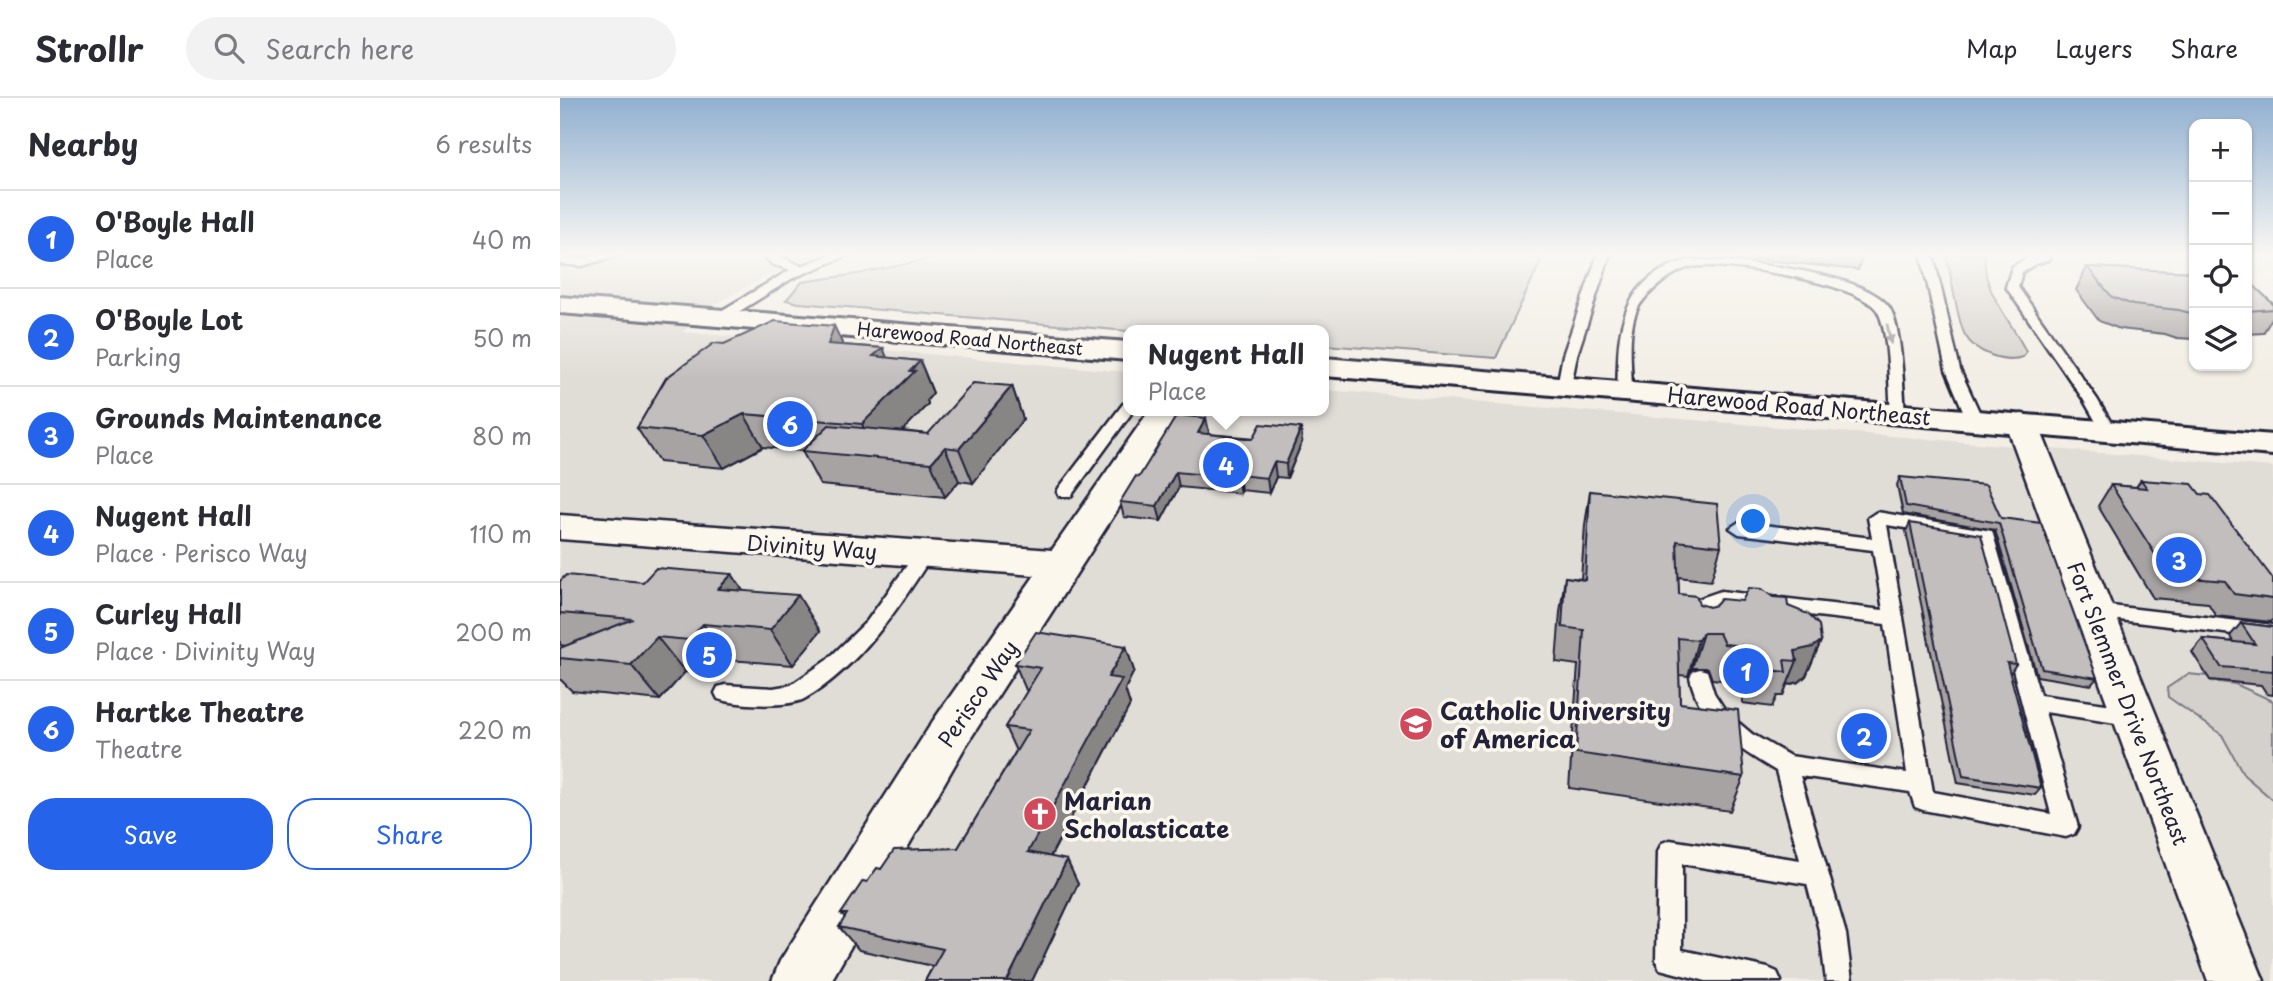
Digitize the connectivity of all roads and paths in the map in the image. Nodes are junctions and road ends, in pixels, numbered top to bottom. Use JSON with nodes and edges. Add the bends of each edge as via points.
{"nodes":[{"id":1,"x":752,"y":295,"type":"edge"},
{"id":2,"x":1590,"y":295,"type":"edge"},
{"id":3,"x":1643,"y":295,"type":"edge"},
{"id":4,"x":1867,"y":295,"type":"edge"},
{"id":5,"x":1936,"y":295,"type":"edge"},
{"id":6,"x":2018,"y":295,"type":"edge"},
{"id":7,"x":560,"y":305,"type":"edge"},
{"id":8,"x":719,"y":318,"type":"junction"},
{"id":9,"x":1123,"y":351,"type":"edge"},
{"id":10,"x":1329,"y":367,"type":"edge"},
{"id":11,"x":1564,"y":386,"type":"junction"},
{"id":12,"x":1625,"y":391,"type":"junction"},
{"id":13,"x":1898,"y":413,"type":"junction"},
{"id":14,"x":1123,"y":414,"type":"edge"},
{"id":15,"x":1162,"y":416,"type":"edge"},
{"id":16,"x":1975,"y":420,"type":"junction"},
{"id":17,"x":2022,"y":424,"type":"junction"},
{"id":18,"x":2108,"y":431,"type":"junction"},
{"id":19,"x":2273,"y":445,"type":"edge"},
{"id":20,"x":1065,"y":492,"type":"dead end"},
{"id":21,"x":560,"y":527,"type":"edge"},
{"id":22,"x":1739,"y":528,"type":"dead end"},
{"id":23,"x":1881,"y":545,"type":"junction"},
{"id":24,"x":924,"y":554,"type":"junction"},
{"id":25,"x":1063,"y":564,"type":"junction"},
{"id":26,"x":2094,"y":611,"type":"junction"},
{"id":27,"x":1893,"y":618,"type":"junction"},
{"id":28,"x":2273,"y":632,"type":"edge"},
{"id":29,"x":1698,"y":633,"type":"edge"},
{"id":30,"x":1700,"y":677,"type":"edge"},
{"id":31,"x":725,"y":693,"type":"dead end"},
{"id":32,"x":2033,"y":702,"type":"junction"},
{"id":33,"x":2135,"y":717,"type":"junction"},
{"id":34,"x":1786,"y":765,"type":"junction"},
{"id":35,"x":1920,"y":784,"type":"junction"},
{"id":36,"x":1816,"y":874,"type":"junction"},
{"id":37,"x":806,"y":979,"type":"edge"},
{"id":38,"x":1768,"y":981,"type":"edge"},
{"id":39,"x":1839,"y":981,"type":"edge"},
{"id":40,"x":2236,"y":981,"type":"edge"}],
"edges":[{"from":1,"to":8,"type":"lane"},
{"from":2,"to":11,"type":"lane"},
{"from":12,"to":3,"type":"lane","one_way":true,"via":[[1626,334],[1632,307]]},
{"from":4,"to":13,"type":"lane","one_way":true,"via":[[1884,309]]},
{"from":5,"to":16,"type":"lane","via":[[1953,370]]},
{"from":6,"to":18,"type":"lane"},
{"from":7,"to":8,"type":"street","name":"Harewood Road Northeast"},
{"from":8,"to":9,"type":"street","name":"Harewood Road Northeast","via":[[767,330]]},
{"from":10,"to":11,"type":"street","name":"Harewood Road Northeast"},
{"from":11,"to":12,"type":"street","name":"Harewood Road Northeast"},
{"from":12,"to":13,"type":"street","name":"Harewood Road Northeast"},
{"from":13,"to":16,"type":"street","name":"Harewood Road Northeast"},
{"from":14,"to":20,"type":"lane"},
{"from":15,"to":25,"type":"street","name":"Perisco Way"},
{"from":16,"to":17,"type":"street","name":"Harewood Road Northeast"},
{"from":17,"to":18,"type":"street","name":"Harewood Road Northeast"},
{"from":17,"to":26,"type":"street","name":"Fort Slemmer Drive Northeast"},
{"from":18,"to":19,"type":"street","name":"Harewood Road Northeast"},
{"from":21,"to":24,"type":"street","name":"Divinity Way"},
{"from":22,"to":23,"type":"lane"},
{"from":23,"to":27,"type":"lane"},
{"from":23,"to":32,"type":"lane","via":[[1877,518],[1986,535]]},
{"from":24,"to":25,"type":"street","name":"Divinity Way"},
{"from":24,"to":31,"type":"lane","via":[[874,626],[796,693]]},
{"from":25,"to":37,"type":"street","name":"Perisco Way","via":[[948,734]]},
{"from":26,"to":28,"type":"lane"},
{"from":26,"to":33,"type":"street","name":"Fort Slemmer Drive Northeast"},
{"from":27,"to":29,"type":"lane","via":[[1721,598],[1699,606]]},
{"from":27,"to":35,"type":"lane"},
{"from":30,"to":34,"type":"lane","via":[[1702,695],[1732,733]]},
{"from":32,"to":33,"type":"lane"},
{"from":32,"to":35,"type":"lane","via":[[2066,827],[1923,800]]},
{"from":33,"to":40,"type":"street","name":"Fort Slemmer Drive Northeast"},
{"from":34,"to":35,"type":"lane"},
{"from":34,"to":36,"type":"lane"},
{"from":36,"to":38,"type":"lane","via":[[1670,850],[1670,960]]},
{"from":36,"to":39,"type":"lane","via":[[1833,934]]}]}
